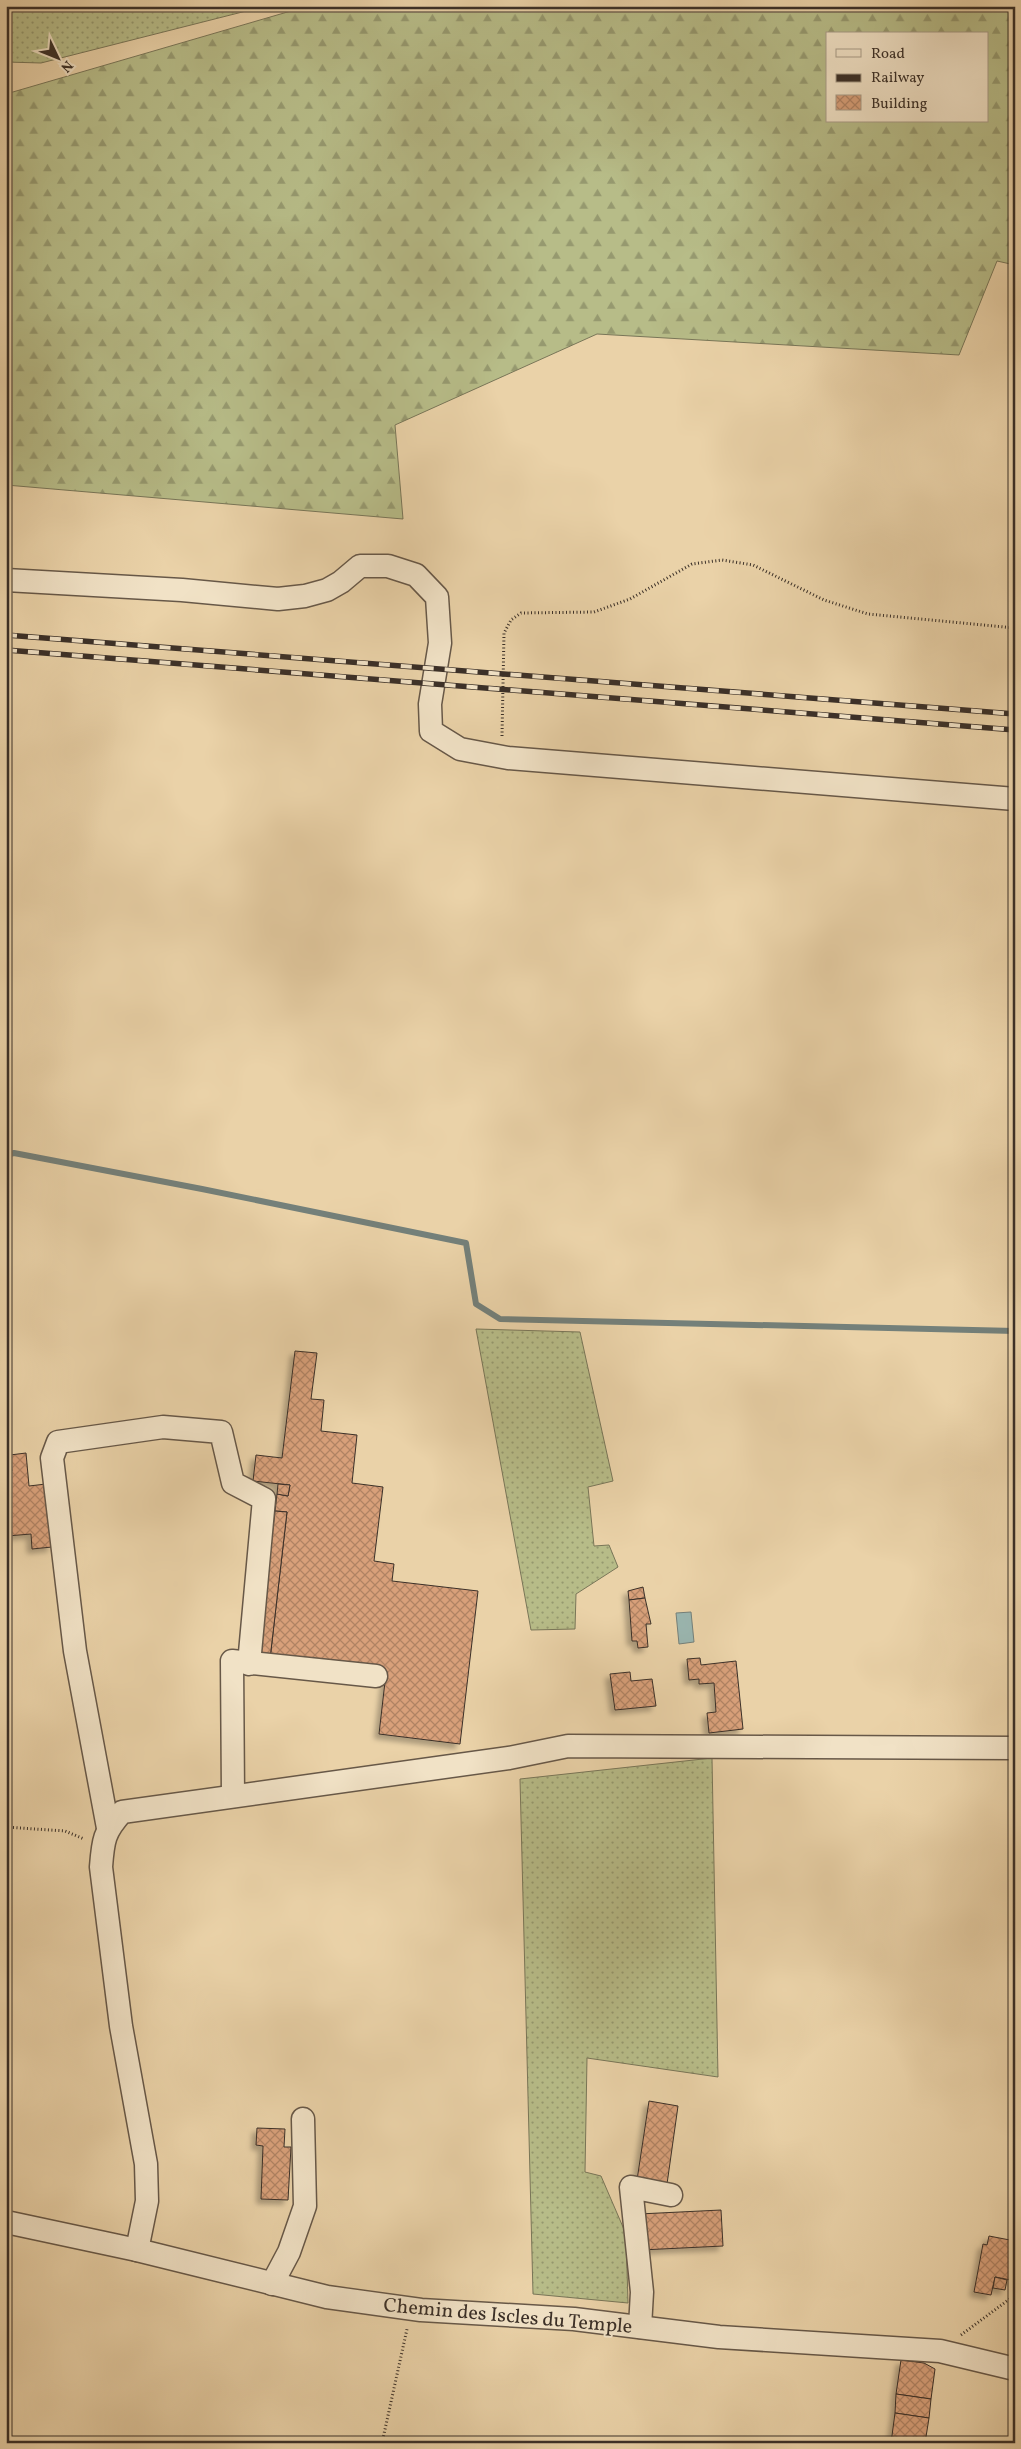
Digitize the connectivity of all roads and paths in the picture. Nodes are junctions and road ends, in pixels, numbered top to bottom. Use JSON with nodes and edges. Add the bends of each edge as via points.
{"nodes":[{"id":1,"x":6,"y":580,"type":"edge"},
{"id":2,"x":1015,"y":628,"type":"edge"},
{"id":3,"x":495,"y":756,"type":"junction"},
{"id":4,"x":1015,"y":799,"type":"edge"},
{"id":5,"x":249,"y":1664,"type":"junction"},
{"id":6,"x":376,"y":1676,"type":"dead end"},
{"id":7,"x":1015,"y":1748,"type":"edge"},
{"id":8,"x":233,"y":1796,"type":"junction"},
{"id":9,"x":6,"y":1827,"type":"edge"},
{"id":10,"x":105,"y":1837,"type":"junction"},
{"id":11,"x":304,"y":2119,"type":"dead end"},
{"id":12,"x":672,"y":2195,"type":"dead end"},
{"id":13,"x":6,"y":2222,"type":"edge"},
{"id":14,"x":137,"y":2250,"type":"junction"},
{"id":15,"x":272,"y":2284,"type":"junction"},
{"id":16,"x":1015,"y":2295,"type":"edge"},
{"id":17,"x":411,"y":2308,"type":"junction"},
{"id":18,"x":640,"y":2327,"type":"junction"},
{"id":19,"x":940,"y":2350,"type":"junction"},
{"id":20,"x":1015,"y":2369,"type":"edge"},
{"id":21,"x":382,"y":2443,"type":"edge"}],
"edges":[{"from":1,"to":3,"type":"street","via":[[278,598],[306,596],[327,590],[360,566],[388,566],[416,575],[437,597],[440,644],[430,704],[431,730],[460,749]]},
{"from":2,"to":3,"type":"path","via":[[868,614],[824,600],[753,565],[722,560],[692,564],[630,599],[594,612],[521,613],[511,620],[504,633],[504,732]]},
{"from":3,"to":4,"type":"street"},
{"from":5,"to":6,"type":"street"},
{"from":5,"to":8,"type":"street","via":[[232,1661]]},
{"from":5,"to":10,"type":"street","via":[[264,1499],[233,1483],[221,1432],[163,1427],[58,1442],[52,1458],[74,1642]]},
{"from":7,"to":8,"type":"street","via":[[568,1746],[509,1758]]},
{"from":8,"to":10,"type":"street","via":[[122,1812]]},
{"from":9,"to":10,"type":"path"},
{"from":10,"to":14,"type":"street","via":[[101,1867],[121,2026],[146,2164],[148,2201]]},
{"from":11,"to":15,"type":"street","via":[[305,2206],[289,2252]]},
{"from":12,"to":18,"type":"street","via":[[631,2187],[642,2292]]},
{"from":13,"to":14,"type":"street","name":"Chemin des Iscles du Temple"},
{"from":14,"to":15,"type":"street","name":"Chemin des Iscles du Temple"},
{"from":15,"to":17,"type":"street","name":"Chemin des Iscles du Temple","via":[[328,2297]]},
{"from":16,"to":19,"type":"path"},
{"from":17,"to":18,"type":"street","name":"Chemin des Iscles du Temple","via":[[574,2319]]},
{"from":17,"to":21,"type":"path"},
{"from":18,"to":19,"type":"street","name":"Chemin des Iscles du Temple","via":[[719,2337]]},
{"from":19,"to":20,"type":"street","name":"Chemin des Iscles du Temple"}]}
